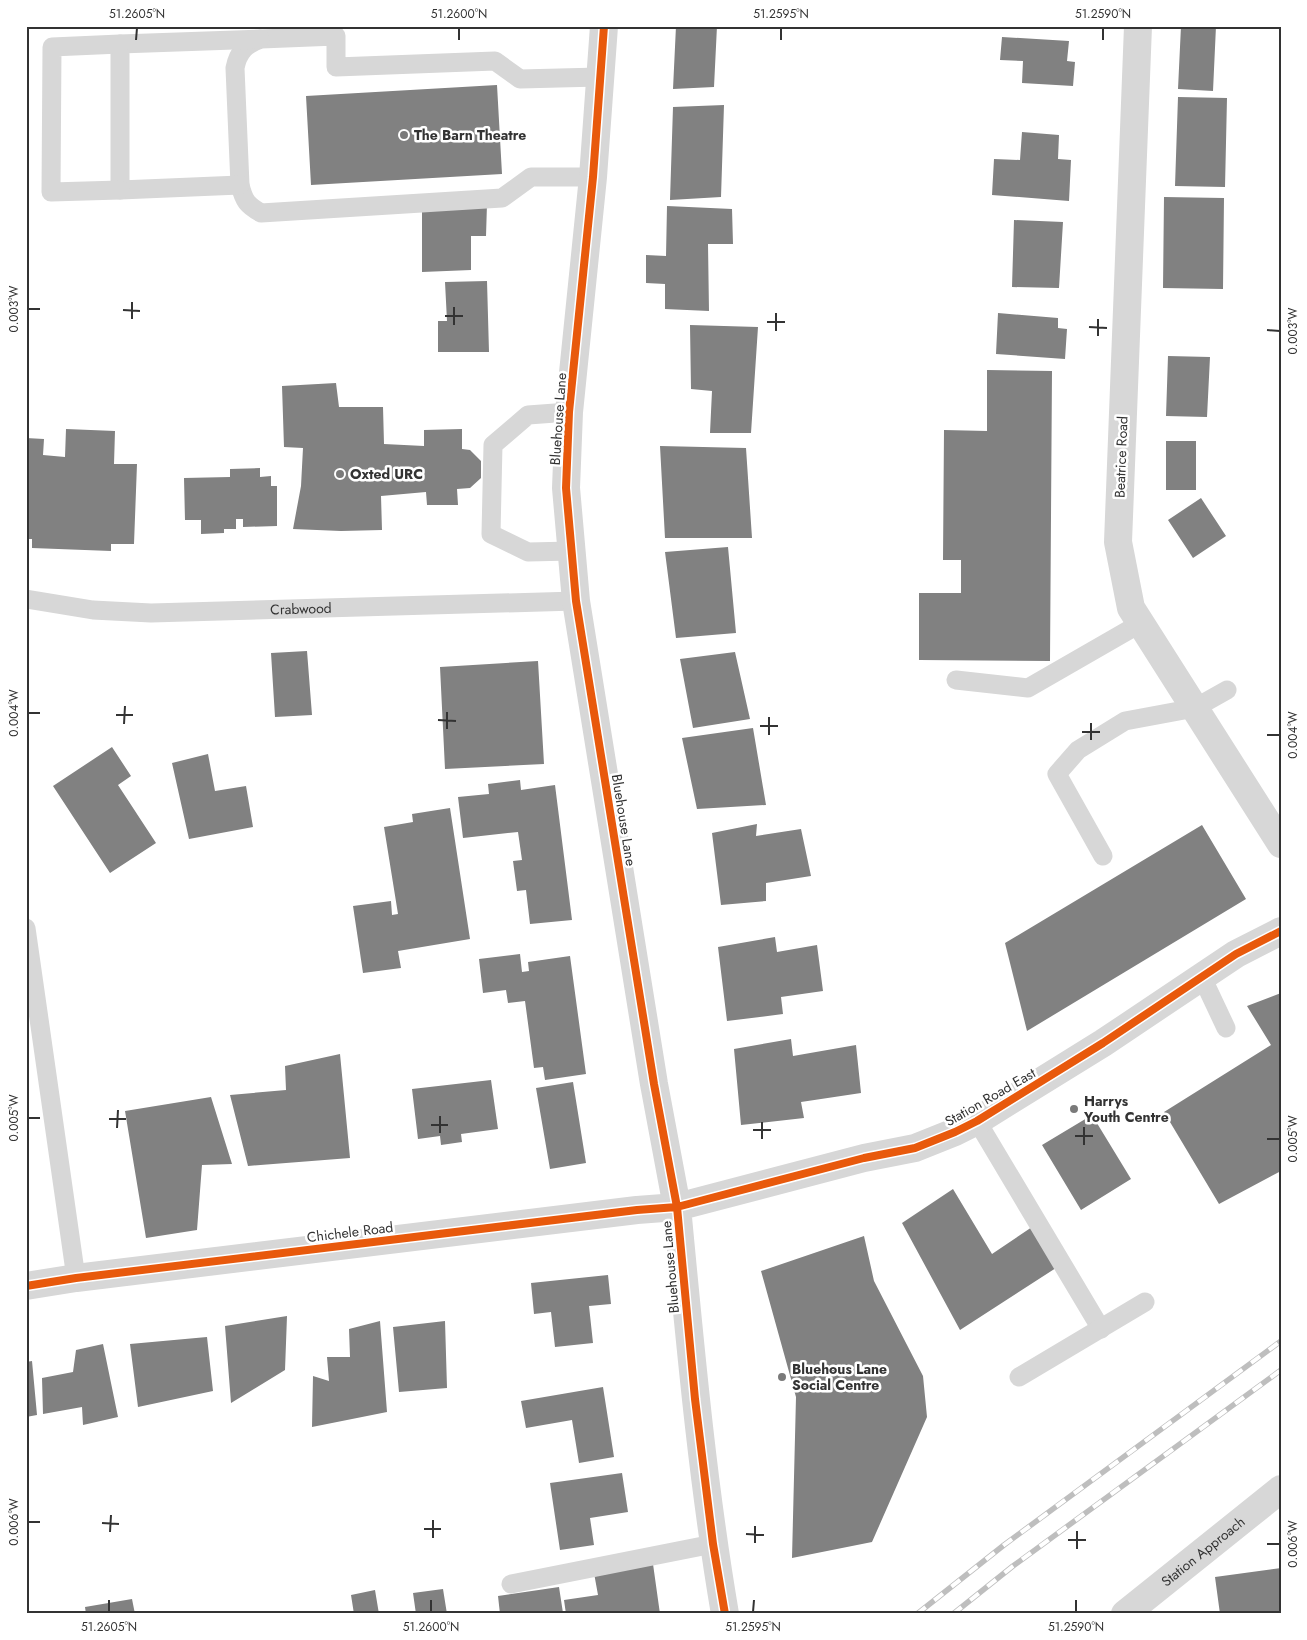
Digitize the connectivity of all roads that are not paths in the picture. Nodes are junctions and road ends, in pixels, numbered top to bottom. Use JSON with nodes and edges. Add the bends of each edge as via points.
{"nodes":[{"id":1,"x":604,"y":26,"type":"edge"},
{"id":2,"x":1138,"y":26,"type":"edge"},
{"id":3,"x":261,"y":39,"type":"junction"},
{"id":4,"x":120,"y":44,"type":"junction"},
{"id":5,"x":599,"y":77,"type":"junction"},
{"id":6,"x":593,"y":178,"type":"junction"},
{"id":7,"x":240,"y":185,"type":"junction"},
{"id":8,"x":120,"y":190,"type":"junction"},
{"id":9,"x":570,"y":412,"type":"junction"},
{"id":10,"x":572,"y":551,"type":"junction"},
{"id":11,"x":26,"y":599,"type":"edge"},
{"id":12,"x":576,"y":601,"type":"junction"},
{"id":13,"x":1141,"y":623,"type":"junction"},
{"id":14,"x":956,"y":680,"type":"dead end"},
{"id":15,"x":1227,"y":690,"type":"dead end"},
{"id":16,"x":1195,"y":708,"type":"junction"},
{"id":17,"x":1281,"y":844,"type":"edge"},
{"id":18,"x":1103,"y":856,"type":"dead end"},
{"id":19,"x":26,"y":928,"type":"edge"},
{"id":20,"x":1281,"y":931,"type":"edge"},
{"id":21,"x":1202,"y":977,"type":"junction"},
{"id":22,"x":1226,"y":1028,"type":"dead end"},
{"id":23,"x":977,"y":1121,"type":"junction"},
{"id":24,"x":677,"y":1207,"type":"junction"},
{"id":25,"x":76,"y":1278,"type":"junction"},
{"id":26,"x":26,"y":1286,"type":"edge"},
{"id":27,"x":1145,"y":1302,"type":"dead end"},
{"id":28,"x":1101,"y":1329,"type":"junction"},
{"id":29,"x":1019,"y":1377,"type":"dead end"},
{"id":30,"x":1281,"y":1489,"type":"edge"},
{"id":31,"x":713,"y":1544,"type":"junction"},
{"id":32,"x":511,"y":1584,"type":"dead end"},
{"id":33,"x":725,"y":1614,"type":"edge"},
{"id":34,"x":1125,"y":1614,"type":"edge"}],
"edges":[{"from":1,"to":5,"type":"street","name":"Bluehouse Lane"},
{"from":2,"to":13,"type":"street","name":"Beatrice Road","via":[[1118,542],[1131,608]]},
{"from":3,"to":4,"type":"lane"},
{"from":3,"to":5,"type":"lane","via":[[336,36],[336,67],[495,61],[520,79]]},
{"from":3,"to":7,"type":"lane","via":[[250,42],[237,57],[234,68]]},
{"from":4,"to":8,"type":"lane"},
{"from":4,"to":8,"type":"lane","via":[[52,47],[51,192]]},
{"from":5,"to":6,"type":"street","name":"Bluehouse Lane"},
{"from":6,"to":7,"type":"lane","via":[[531,177],[502,198],[261,212],[243,198]]},
{"from":6,"to":9,"type":"street","name":"Bluehouse Lane"},
{"from":7,"to":8,"type":"lane"},
{"from":9,"to":10,"type":"street","name":"Bluehouse Lane","via":[[566,488]]},
{"from":9,"to":10,"type":"lane","via":[[528,414],[493,445],[491,534],[528,552]]},
{"from":10,"to":12,"type":"street","name":"Bluehouse Lane"},
{"from":11,"to":12,"type":"lane","name":"Crabwood","via":[[93,610],[151,613]]},
{"from":12,"to":24,"type":"street","name":"Bluehouse Lane"},
{"from":13,"to":14,"type":"lane","via":[[1028,688]]},
{"from":13,"to":16,"type":"street","name":"Beatrice Road"},
{"from":15,"to":16,"type":"lane"},
{"from":16,"to":17,"type":"street","name":"Beatrice Road"},
{"from":16,"to":18,"type":"lane","via":[[1125,721],[1078,750],[1058,774]]},
{"from":19,"to":25,"type":"lane"},
{"from":20,"to":21,"type":"street","name":"Station Road East","via":[[1236,954]]},
{"from":21,"to":22,"type":"lane"},
{"from":21,"to":23,"type":"street","name":"Station Road East"},
{"from":23,"to":24,"type":"street","name":"Station Road East","via":[[915,1148],[864,1158]]},
{"from":23,"to":28,"type":"lane"},
{"from":24,"to":25,"type":"street","name":"Chichele Road"},
{"from":24,"to":31,"type":"street","name":"Bluehouse Lane"},
{"from":25,"to":26,"type":"street","name":"Chichele Road"},
{"from":27,"to":28,"type":"lane"},
{"from":28,"to":29,"type":"lane"},
{"from":30,"to":34,"type":"street","name":"Station Approach"},
{"from":31,"to":32,"type":"lane"},
{"from":31,"to":33,"type":"street","name":"Bluehouse Lane"}]}
